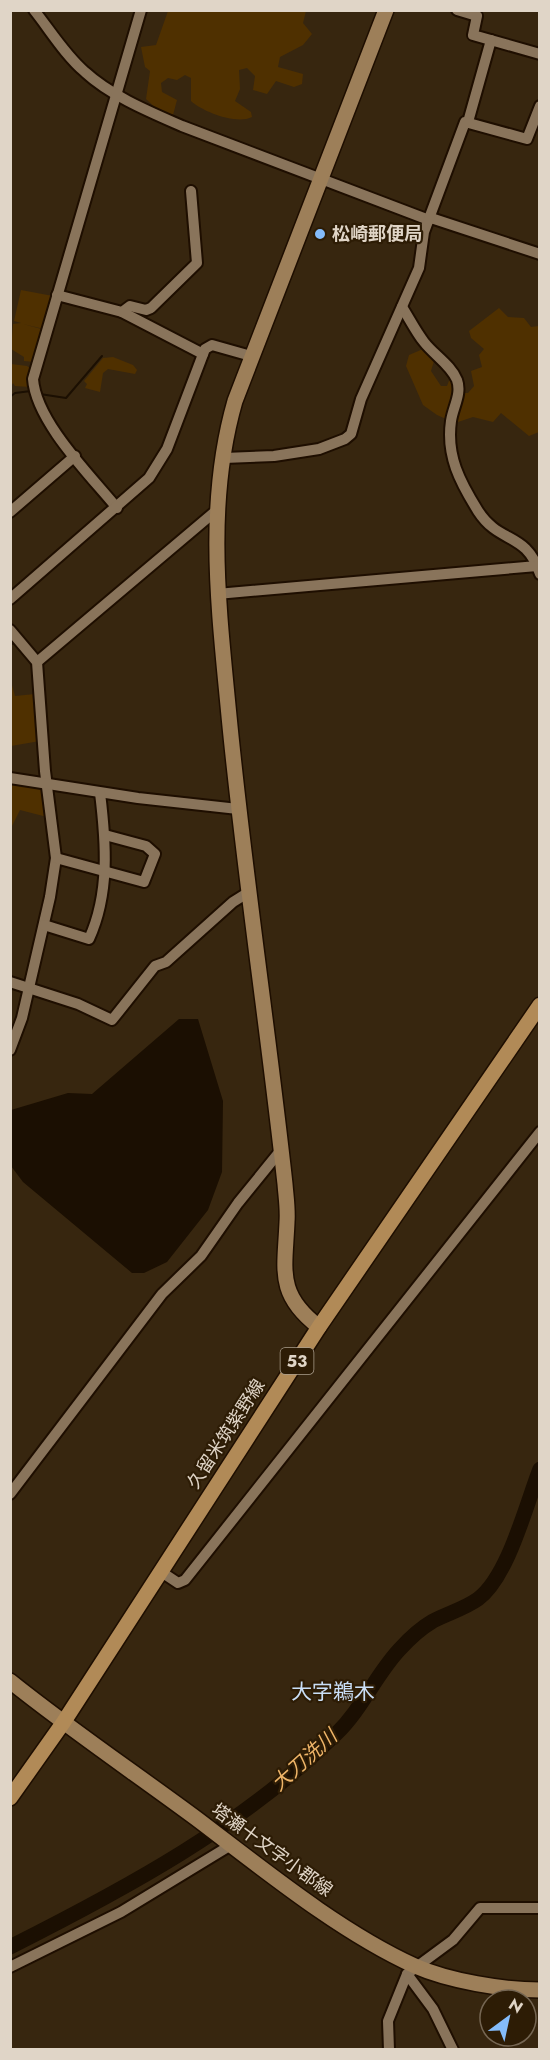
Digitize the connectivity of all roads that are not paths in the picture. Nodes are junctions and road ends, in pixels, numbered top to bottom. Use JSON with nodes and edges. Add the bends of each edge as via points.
{"nodes":[{"id":1,"x":34,"y":10,"type":"edge"},
{"id":2,"x":141,"y":10,"type":"edge"},
{"id":3,"x":386,"y":10,"type":"edge"},
{"id":4,"x":457,"y":10,"type":"edge"},
{"id":5,"x":491,"y":40,"type":"junction"},
{"id":6,"x":540,"y":54,"type":"edge"},
{"id":7,"x":118,"y":93,"type":"junction"},
{"id":8,"x":540,"y":106,"type":"edge"},
{"id":9,"x":468,"y":122,"type":"junction"},
{"id":10,"x":320,"y":179,"type":"junction"},
{"id":11,"x":191,"y":191,"type":"dead end"},
{"id":12,"x":430,"y":219,"type":"junction"},
{"id":13,"x":540,"y":254,"type":"edge"},
{"id":14,"x":57,"y":295,"type":"junction"},
{"id":15,"x":402,"y":307,"type":"junction"},
{"id":16,"x":122,"y":312,"type":"junction"},
{"id":17,"x":203,"y":354,"type":"junction"},
{"id":18,"x":251,"y":356,"type":"junction"},
{"id":19,"x":75,"y":456,"type":"junction"},
{"id":20,"x":224,"y":458,"type":"junction"},
{"id":21,"x":117,"y":508,"type":"junction"},
{"id":22,"x":217,"y":510,"type":"junction"},
{"id":23,"x":10,"y":512,"type":"edge"},
{"id":24,"x":538,"y":570,"type":"edge"},
{"id":25,"x":217,"y":594,"type":"junction"},
{"id":26,"x":10,"y":599,"type":"edge"},
{"id":27,"x":10,"y":630,"type":"edge"},
{"id":28,"x":37,"y":662,"type":"junction"},
{"id":29,"x":10,"y":778,"type":"edge"},
{"id":30,"x":48,"y":784,"type":"junction"},
{"id":31,"x":100,"y":793,"type":"junction"},
{"id":32,"x":238,"y":809,"type":"junction"},
{"id":33,"x":105,"y":835,"type":"junction"},
{"id":34,"x":56,"y":858,"type":"junction"},
{"id":35,"x":105,"y":872,"type":"junction"},
{"id":36,"x":249,"y":892,"type":"junction"},
{"id":37,"x":44,"y":925,"type":"junction"},
{"id":38,"x":10,"y":982,"type":"edge"},
{"id":39,"x":28,"y":988,"type":"junction"},
{"id":40,"x":540,"y":1005,"type":"edge"},
{"id":41,"x":10,"y":1050,"type":"edge"},
{"id":42,"x":540,"y":1132,"type":"edge"},
{"id":43,"x":281,"y":1150,"type":"junction"},
{"id":44,"x":320,"y":1327,"type":"junction"},
{"id":45,"x":10,"y":1494,"type":"edge"},
{"id":46,"x":160,"y":1571,"type":"junction"},
{"id":47,"x":10,"y":1681,"type":"edge"},
{"id":48,"x":63,"y":1723,"type":"junction"},
{"id":49,"x":10,"y":1798,"type":"edge"},
{"id":50,"x":229,"y":1843,"type":"junction"},
{"id":51,"x":540,"y":1908,"type":"edge"},
{"id":52,"x":10,"y":1967,"type":"edge"},
{"id":53,"x":412,"y":1971,"type":"junction"},
{"id":54,"x":540,"y":1990,"type":"edge"},
{"id":55,"x":389,"y":2049,"type":"edge"},
{"id":56,"x":453,"y":2049,"type":"edge"}],
"edges":[{"from":1,"to":7,"type":"street","via":[[83,71]]},
{"from":2,"to":7,"type":"street"},
{"from":3,"to":10,"type":"street"},
{"from":4,"to":5,"type":"street","via":[[477,16],[473,35]]},
{"from":5,"to":6,"type":"street"},
{"from":5,"to":9,"type":"street"},
{"from":7,"to":10,"type":"street","via":[[182,126]]},
{"from":7,"to":14,"type":"street"},
{"from":8,"to":9,"type":"street","via":[[527,139]]},
{"from":9,"to":12,"type":"street"},
{"from":10,"to":12,"type":"street"},
{"from":10,"to":18,"type":"street"},
{"from":11,"to":16,"type":"street","via":[[197,263],[151,308],[130,306]]},
{"from":12,"to":13,"type":"street"},
{"from":12,"to":15,"type":"street","via":[[424,231],[419,268]]},
{"from":14,"to":16,"type":"street"},
{"from":14,"to":19,"type":"street","via":[[36,364],[34,389],[40,407]]},
{"from":15,"to":20,"type":"street","via":[[361,399],[357,420],[345,440],[285,454]]},
{"from":15,"to":24,"type":"street","via":[[423,341],[456,379],[450,447],[455,471],[485,521],[497,532],[524,544]]},
{"from":16,"to":17,"type":"street"},
{"from":17,"to":18,"type":"street","via":[[212,345]]},
{"from":17,"to":21,"type":"street","via":[[158,466]]},
{"from":18,"to":20,"type":"street","via":[[227,428]]},
{"from":19,"to":21,"type":"street"},
{"from":19,"to":23,"type":"street"},
{"from":20,"to":22,"type":"street"},
{"from":21,"to":26,"type":"street"},
{"from":22,"to":25,"type":"street"},
{"from":22,"to":28,"type":"street"},
{"from":24,"to":25,"type":"street"},
{"from":25,"to":32,"type":"street"},
{"from":27,"to":28,"type":"street"},
{"from":28,"to":30,"type":"street"},
{"from":29,"to":30,"type":"street"},
{"from":30,"to":31,"type":"street"},
{"from":30,"to":34,"type":"street"},
{"from":31,"to":32,"type":"street"},
{"from":31,"to":33,"type":"street"},
{"from":32,"to":36,"type":"street"},
{"from":33,"to":35,"type":"street"},
{"from":33,"to":35,"type":"street","via":[[146,846],[155,855],[144,882]]},
{"from":34,"to":35,"type":"street"},
{"from":34,"to":37,"type":"street"},
{"from":35,"to":37,"type":"street","via":[[96,923],[89,939]]},
{"from":36,"to":39,"type":"street","via":[[166,962],[155,966],[112,1020]]},
{"from":36,"to":43,"type":"street"},
{"from":37,"to":39,"type":"street"},
{"from":38,"to":39,"type":"street"},
{"from":39,"to":41,"type":"street","via":[[17,1038]]},
{"from":40,"to":44,"type":"main road","name":"久留米筑紫野線","number":"53"},
{"from":42,"to":46,"type":"street","via":[[201,1562],[178,1583]]},
{"from":43,"to":44,"type":"street","via":[[287,1219],[284,1279],[291,1299]]},
{"from":43,"to":45,"type":"street","via":[[201,1256],[162,1294]]},
{"from":44,"to":46,"type":"main road","name":"久留米筑紫野線","number":"53"},
{"from":46,"to":48,"type":"main road","name":"久留米筑紫野線","number":"53"},
{"from":47,"to":48,"type":"street","name":"塔瀬十文字小郡線"},
{"from":48,"to":49,"type":"main road","name":"久留米筑紫野線","number":"53"},
{"from":48,"to":50,"type":"street","name":"塔瀬十文字小郡線"},
{"from":50,"to":52,"type":"street","via":[[121,1912]]},
{"from":50,"to":53,"type":"street","name":"塔瀬十文字小郡線"},
{"from":51,"to":53,"type":"street","via":[[480,1908],[453,1940]]},
{"from":53,"to":54,"type":"street","name":"塔瀬十文字小郡線"},
{"from":53,"to":55,"type":"street","via":[[388,2021]]},
{"from":53,"to":56,"type":"street"}]}
